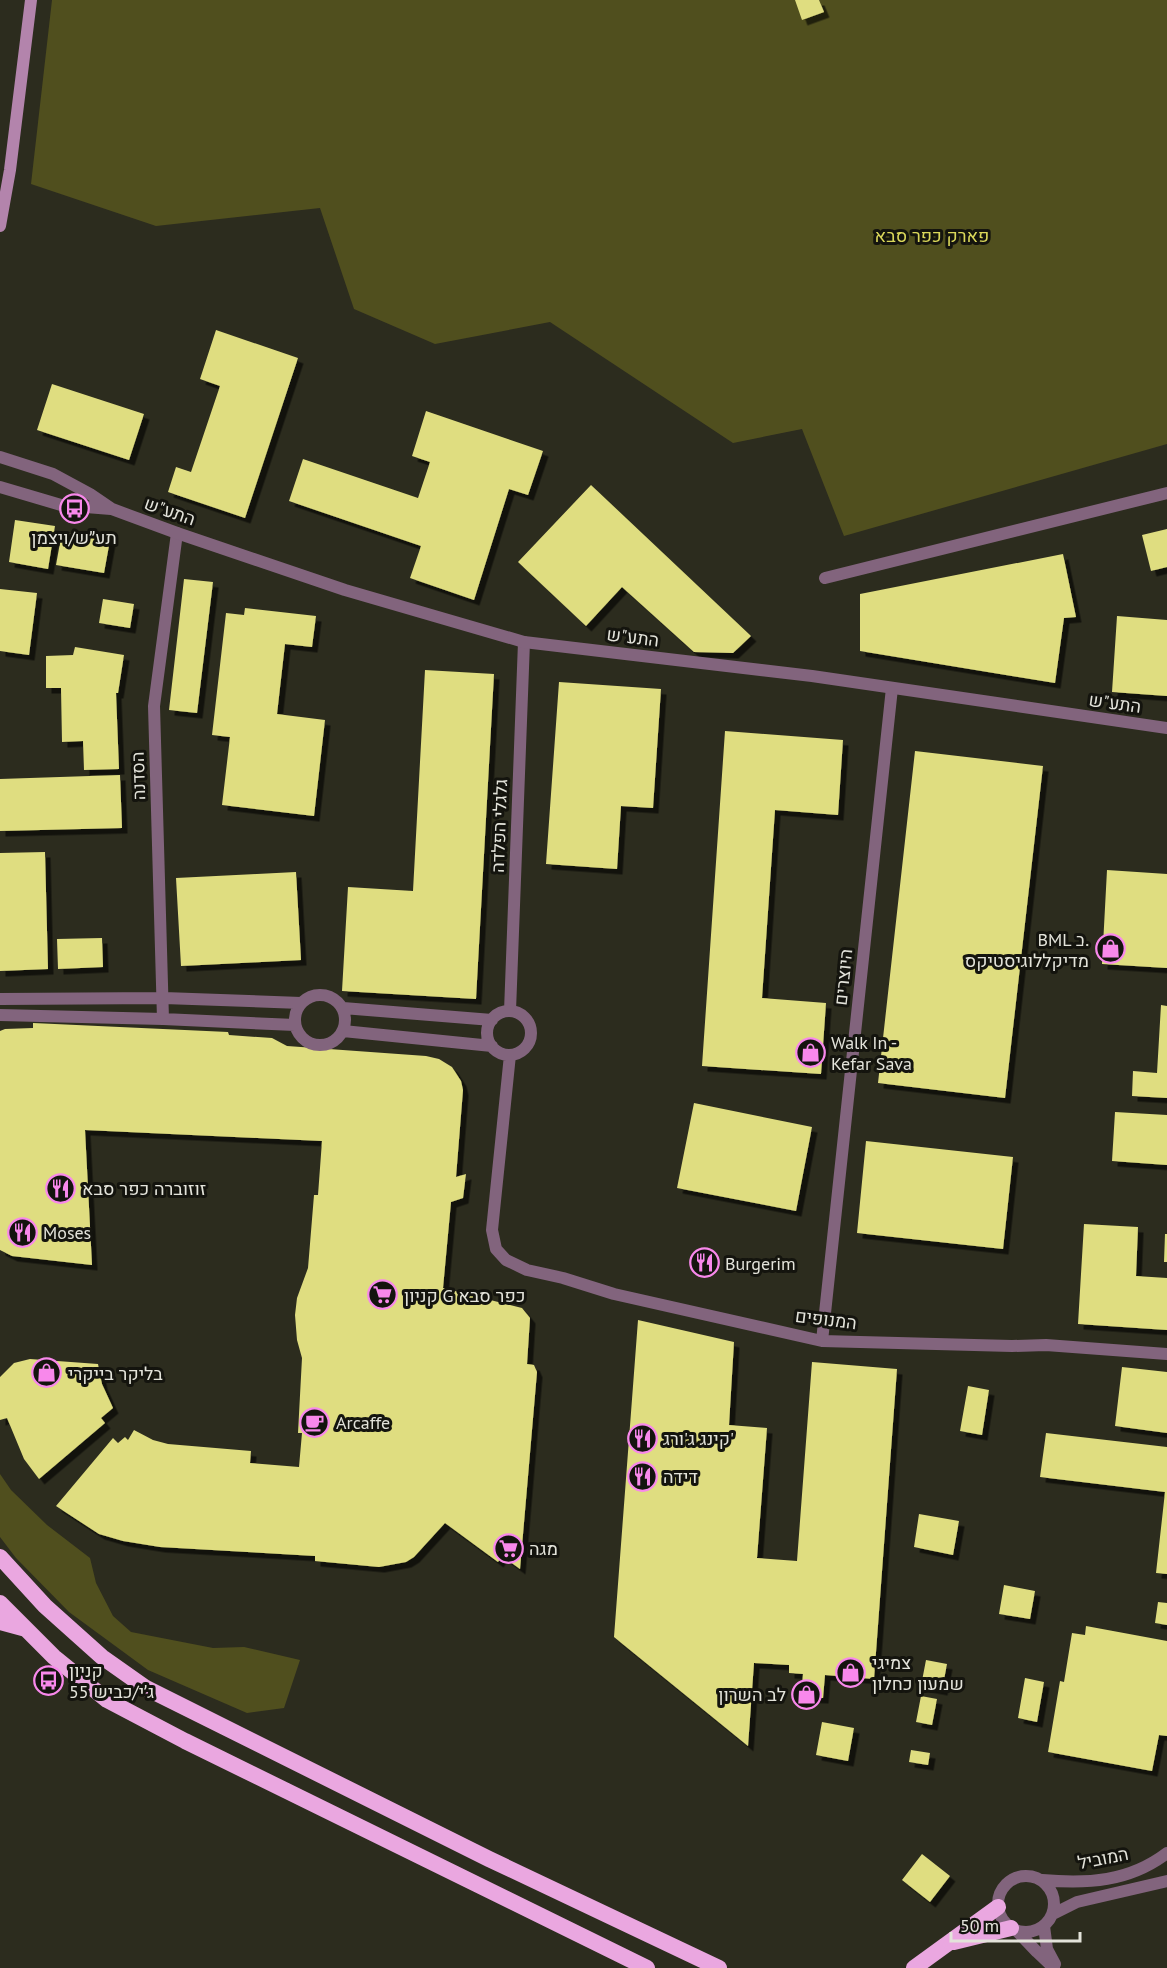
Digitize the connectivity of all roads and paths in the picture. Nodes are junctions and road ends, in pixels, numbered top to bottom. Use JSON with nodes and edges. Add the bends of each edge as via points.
{"nodes":[{"id":1,"x":31,"y":0,"type":"edge"},
{"id":2,"x":0,"y":226,"type":"edge"},
{"id":3,"x":0,"y":456,"type":"edge"},
{"id":4,"x":0,"y":487,"type":"edge"},
{"id":5,"x":1167,"y":493,"type":"edge"},
{"id":6,"x":112,"y":509,"type":"junction"},
{"id":7,"x":177,"y":533,"type":"junction"},
{"id":8,"x":825,"y":578,"type":"dead end"},
{"id":9,"x":524,"y":642,"type":"junction"},
{"id":10,"x":892,"y":688,"type":"junction"},
{"id":11,"x":1167,"y":728,"type":"edge"},
{"id":12,"x":164,"y":998,"type":"junction"},
{"id":13,"x":0,"y":999,"type":"edge"},
{"id":14,"x":301,"y":1003,"type":"junction"},
{"id":15,"x":343,"y":1008,"type":"junction"},
{"id":16,"x":510,"y":1011,"type":"junction"},
{"id":17,"x":0,"y":1015,"type":"edge"},
{"id":18,"x":163,"y":1019,"type":"junction"},
{"id":19,"x":492,"y":1020,"type":"junction"},
{"id":20,"x":295,"y":1025,"type":"junction"},
{"id":21,"x":343,"y":1031,"type":"junction"},
{"id":22,"x":492,"y":1046,"type":"junction"},
{"id":23,"x":510,"y":1055,"type":"junction"},
{"id":24,"x":822,"y":1341,"type":"junction"},
{"id":25,"x":1167,"y":1354,"type":"edge"},
{"id":26,"x":0,"y":1557,"type":"edge"},
{"id":27,"x":0,"y":1603,"type":"edge"},
{"id":28,"x":0,"y":1622,"type":"edge"},
{"id":29,"x":27,"y":1629,"type":"junction"},
{"id":30,"x":1167,"y":1853,"type":"edge"},
{"id":31,"x":1042,"y":1880,"type":"junction"},
{"id":32,"x":1167,"y":1881,"type":"edge"},
{"id":33,"x":998,"y":1907,"type":"junction"},
{"id":34,"x":1053,"y":1914,"type":"junction"},
{"id":35,"x":1044,"y":1926,"type":"junction"},
{"id":36,"x":1014,"y":1930,"type":"junction"},
{"id":37,"x":595,"y":1942,"type":"junction"},
{"id":38,"x":947,"y":1944,"type":"junction"},
{"id":39,"x":632,"y":1968,"type":"edge"},
{"id":40,"x":647,"y":1968,"type":"edge"},
{"id":41,"x":719,"y":1968,"type":"edge"},
{"id":42,"x":914,"y":1968,"type":"edge"},
{"id":43,"x":1056,"y":1968,"type":"edge"}],
"edges":[{"from":1,"to":2,"type":"main road"},
{"from":3,"to":6,"type":"street","name":"התע\"ש","via":[[72,483]]},
{"from":4,"to":6,"type":"street","name":"התע\"ש","via":[[61,505]]},
{"from":5,"to":8,"type":"street"},
{"from":6,"to":7,"type":"street","name":"התע\"ש"},
{"from":7,"to":9,"type":"street","name":"התע\"ש","via":[[345,590]]},
{"from":7,"to":12,"type":"street","name":"הסדנה","via":[[154,706]]},
{"from":9,"to":10,"type":"street","name":"התע\"ש"},
{"from":9,"to":16,"type":"street","name":"גלגלי הפלדה"},
{"from":10,"to":11,"type":"street","name":"התע\"ש"},
{"from":10,"to":24,"type":"street","name":"היוצרים"},
{"from":12,"to":13,"type":"street"},
{"from":12,"to":14,"type":"street"},
{"from":12,"to":18,"type":"street","name":"הסדנה"},
{"from":14,"to":15,"type":"street","via":[[323,994]]},
{"from":14,"to":20,"type":"street"},
{"from":15,"to":19,"type":"street"},
{"from":15,"to":21,"type":"street"},
{"from":16,"to":19,"type":"street"},
{"from":16,"to":23,"type":"street","via":[[529,1022],[531,1037],[524,1050]]},
{"from":17,"to":18,"type":"street"},
{"from":18,"to":20,"type":"street"},
{"from":19,"to":22,"type":"street","via":[[488,1033]]},
{"from":20,"to":21,"type":"street","via":[[303,1039],[316,1045],[332,1043]]},
{"from":21,"to":22,"type":"street"},
{"from":22,"to":23,"type":"street"},
{"from":23,"to":24,"type":"street","name":"המנופים","via":[[492,1230],[496,1249],[506,1260],[527,1270],[614,1294]]},
{"from":24,"to":25,"type":"street","name":"המנופים","via":[[1046,1345]]},
{"from":26,"to":41,"type":"highway","via":[[93,1650],[146,1688],[489,1859]]},
{"from":27,"to":29,"type":"highway"},
{"from":28,"to":29,"type":"highway"},
{"from":29,"to":37,"type":"highway","via":[[54,1657],[107,1700]]},
{"from":30,"to":31,"type":"street","name":"המוביל","via":[[1135,1872],[1096,1882]]},
{"from":31,"to":33,"type":"street","via":[[1024,1875],[1008,1881],[998,1896]]},
{"from":31,"to":34,"type":"street","via":[[1054,1899]]},
{"from":32,"to":34,"type":"street","name":"המוביל","via":[[1077,1902]]},
{"from":33,"to":36,"type":"street","via":[[1000,1916]]},
{"from":33,"to":38,"type":"highway"},
{"from":34,"to":35,"type":"street"},
{"from":35,"to":36,"type":"street","via":[[1035,1931]]},
{"from":35,"to":43,"type":"street","via":[[1047,1949]]},
{"from":36,"to":38,"type":"highway"},
{"from":36,"to":43,"type":"street"},
{"from":37,"to":39,"type":"highway"},
{"from":37,"to":40,"type":"highway"},
{"from":38,"to":42,"type":"highway"}]}
